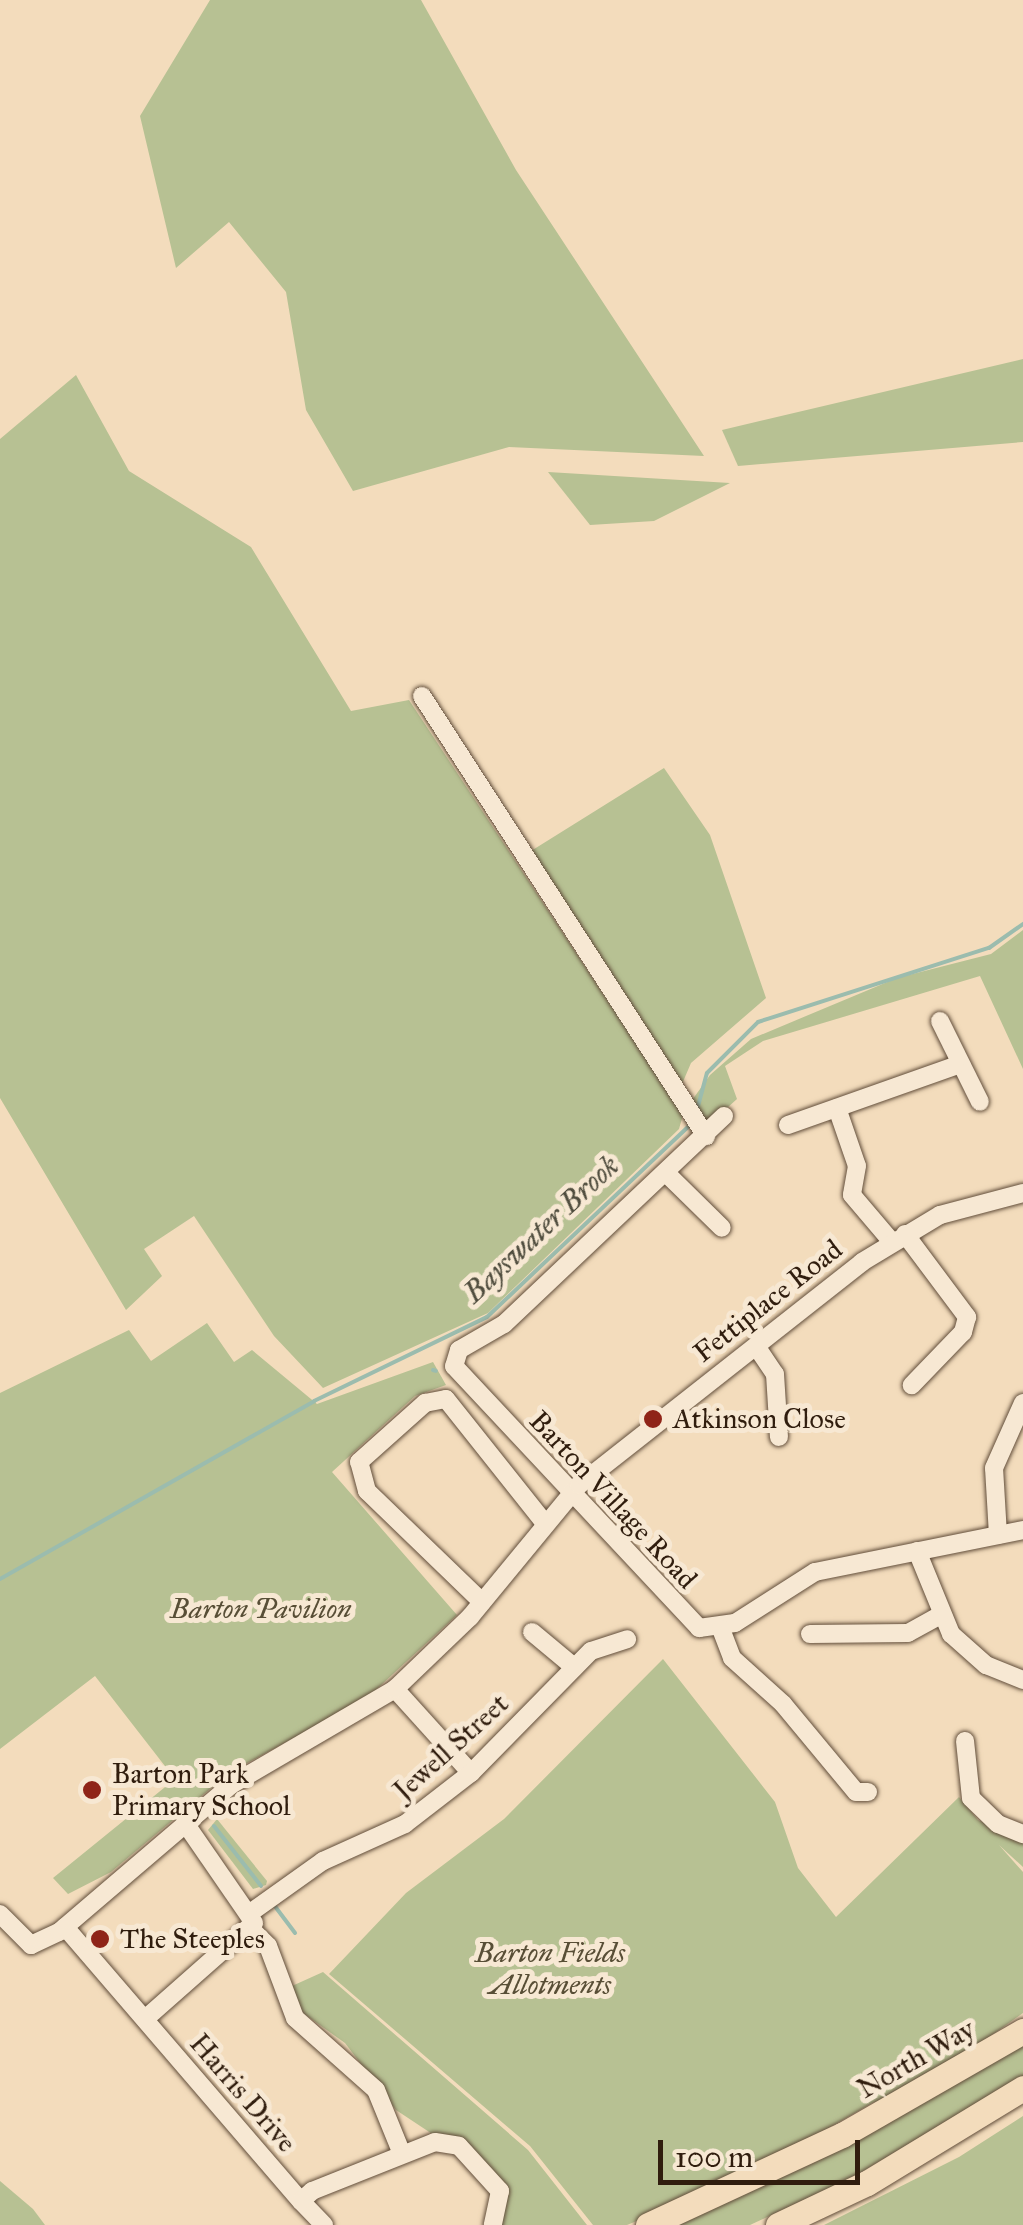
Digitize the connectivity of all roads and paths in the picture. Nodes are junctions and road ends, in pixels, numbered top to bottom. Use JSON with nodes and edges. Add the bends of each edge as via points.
{"nodes":[{"id":1,"x":422,"y":696,"type":"dead end"},
{"id":2,"x":940,"y":1021,"type":"dead end"},
{"id":3,"x":955,"y":1066,"type":"junction"},
{"id":4,"x":980,"y":1102,"type":"dead end"},
{"id":5,"x":837,"y":1108,"type":"junction"},
{"id":6,"x":724,"y":1116,"type":"dead end"},
{"id":7,"x":788,"y":1126,"type":"dead end"},
{"id":8,"x":703,"y":1131,"type":"junction"},
{"id":9,"x":666,"y":1173,"type":"junction"},
{"id":10,"x":1023,"y":1193,"type":"edge"},
{"id":11,"x":720,"y":1220,"type":"dead end"},
{"id":12,"x":898,"y":1238,"type":"junction"},
{"id":13,"x":756,"y":1346,"type":"junction"},
{"id":14,"x":912,"y":1385,"type":"dead end"},
{"id":15,"x":1023,"y":1403,"type":"edge"},
{"id":16,"x":779,"y":1437,"type":"dead end"},
{"id":17,"x":570,"y":1495,"type":"junction"},
{"id":18,"x":544,"y":1522,"type":"junction"},
{"id":19,"x":1023,"y":1530,"type":"edge"},
{"id":20,"x":998,"y":1535,"type":"junction"},
{"id":21,"x":917,"y":1551,"type":"junction"},
{"id":22,"x":482,"y":1602,"type":"junction"},
{"id":23,"x":939,"y":1616,"type":"junction"},
{"id":24,"x":720,"y":1629,"type":"junction"},
{"id":25,"x":532,"y":1632,"type":"dead end"},
{"id":26,"x":810,"y":1634,"type":"dead end"},
{"id":27,"x":627,"y":1638,"type":"dead end"},
{"id":28,"x":574,"y":1667,"type":"junction"},
{"id":29,"x":1023,"y":1680,"type":"edge"},
{"id":30,"x":396,"y":1689,"type":"junction"},
{"id":31,"x":965,"y":1741,"type":"dead end"},
{"id":32,"x":471,"y":1773,"type":"junction"},
{"id":33,"x":859,"y":1796,"type":"dead end"},
{"id":34,"x":186,"y":1822,"type":"junction"},
{"id":35,"x":1023,"y":1834,"type":"edge"},
{"id":36,"x":0,"y":1914,"type":"edge"},
{"id":37,"x":250,"y":1921,"type":"junction"},
{"id":38,"x":65,"y":1927,"type":"junction"},
{"id":39,"x":145,"y":2019,"type":"junction"},
{"id":40,"x":1023,"y":2030,"type":"edge"},
{"id":41,"x":1023,"y":2088,"type":"edge"},
{"id":42,"x":402,"y":2154,"type":"junction"},
{"id":43,"x":301,"y":2201,"type":"junction"},
{"id":44,"x":324,"y":2225,"type":"edge"},
{"id":45,"x":493,"y":2225,"type":"edge"},
{"id":46,"x":648,"y":2225,"type":"edge"},
{"id":47,"x":778,"y":2225,"type":"edge"}],
"edges":[{"from":1,"to":8,"type":"street"},
{"from":2,"to":3,"type":"street"},
{"from":3,"to":4,"type":"street"},
{"from":3,"to":5,"type":"street"},
{"from":5,"to":7,"type":"street"},
{"from":5,"to":12,"type":"street","via":[[858,1166],[852,1195]]},
{"from":6,"to":8,"type":"street","name":"Barton Village Road"},
{"from":8,"to":9,"type":"street","name":"Barton Village Road"},
{"from":9,"to":11,"type":"street"},
{"from":9,"to":17,"type":"street","name":"Barton Village Road","via":[[614,1213],[504,1324],[454,1359]]},
{"from":10,"to":12,"type":"street","name":"Fettiplace Road","via":[[975,1203]]},
{"from":12,"to":13,"type":"street","name":"Fettiplace Road"},
{"from":12,"to":14,"type":"street","via":[[967,1317],[963,1332]]},
{"from":13,"to":16,"type":"street","via":[[775,1374]]},
{"from":13,"to":17,"type":"street","name":"Fettiplace Road"},
{"from":15,"to":20,"type":"street","via":[[994,1468]]},
{"from":17,"to":18,"type":"street","name":"Fettiplace Road"},
{"from":17,"to":24,"type":"street","name":"Barton Village Road","via":[[690,1621]]},
{"from":18,"to":22,"type":"street","name":"Fettiplace Road"},
{"from":18,"to":22,"type":"street","via":[[446,1399],[425,1403],[359,1462],[367,1491]]},
{"from":19,"to":20,"type":"street"},
{"from":20,"to":21,"type":"street"},
{"from":21,"to":23,"type":"street"},
{"from":21,"to":24,"type":"street","via":[[815,1572]]},
{"from":22,"to":30,"type":"street","name":"Fettiplace Road"},
{"from":23,"to":26,"type":"street","via":[[908,1633]]},
{"from":23,"to":29,"type":"street","via":[[986,1665]]},
{"from":24,"to":33,"type":"street","via":[[732,1658],[783,1704]]},
{"from":25,"to":28,"type":"street"},
{"from":27,"to":28,"type":"street","name":"Jewell Street","via":[[591,1651]]},
{"from":28,"to":32,"type":"street","name":"Jewell Street"},
{"from":30,"to":32,"type":"street"},
{"from":30,"to":34,"type":"street","name":"Fettiplace Road","via":[[230,1785]]},
{"from":31,"to":35,"type":"street","via":[[958,1763],[976,1804]]},
{"from":32,"to":37,"type":"street","name":"Jewell Street","via":[[405,1824],[323,1861]]},
{"from":34,"to":37,"type":"street"},
{"from":34,"to":38,"type":"street","name":"Fettiplace Road"},
{"from":36,"to":38,"type":"street","via":[[31,1945]]},
{"from":37,"to":39,"type":"street","name":"Jewell Street"},
{"from":37,"to":42,"type":"street","via":[[268,1946],[296,2018],[376,2090]]},
{"from":38,"to":39,"type":"street","name":"Harris Drive"},
{"from":39,"to":43,"type":"street","name":"Harris Drive"},
{"from":40,"to":46,"type":"highway","name":"North Way","via":[[891,2110]]},
{"from":41,"to":47,"type":"highway","via":[[867,2183]]},
{"from":42,"to":43,"type":"street"},
{"from":42,"to":45,"type":"street","via":[[435,2142],[459,2146],[500,2191]]},
{"from":43,"to":44,"type":"street","name":"Harris Drive"}]}
